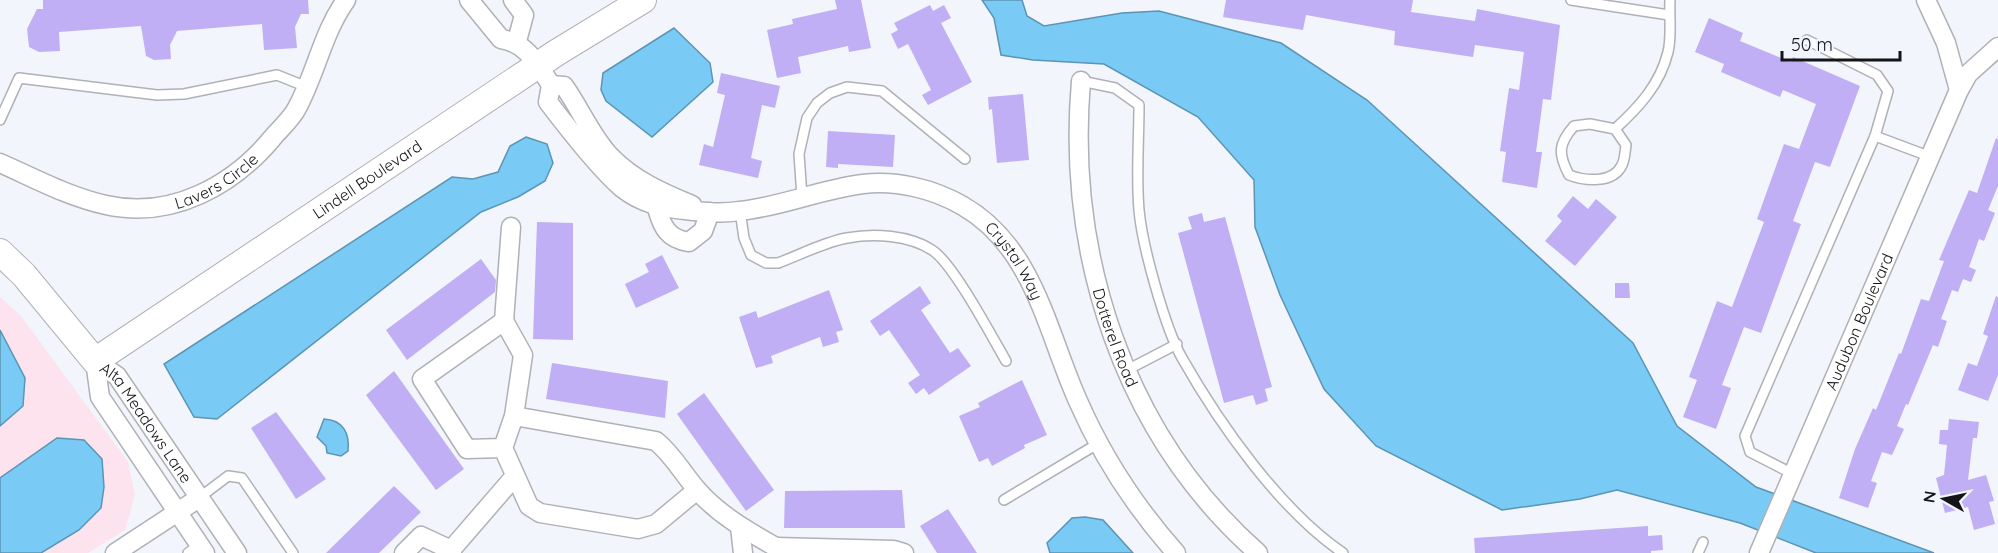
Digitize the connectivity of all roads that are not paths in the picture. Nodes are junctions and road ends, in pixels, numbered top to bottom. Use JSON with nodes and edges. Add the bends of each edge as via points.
{"nodes":[{"id":1,"x":346,"y":0,"type":"edge"},
{"id":2,"x":469,"y":0,"type":"edge"},
{"id":3,"x":513,"y":0,"type":"edge"},
{"id":4,"x":643,"y":0,"type":"edge"},
{"id":5,"x":1571,"y":0,"type":"edge"},
{"id":6,"x":1670,"y":0,"type":"edge"},
{"id":7,"x":1926,"y":0,"type":"edge"},
{"id":8,"x":1669,"y":15,"type":"junction"},
{"id":9,"x":1807,"y":40,"type":"dead end"},
{"id":10,"x":517,"y":41,"type":"junction"},
{"id":11,"x":1998,"y":47,"type":"edge"},
{"id":12,"x":544,"y":75,"type":"junction"},
{"id":13,"x":1082,"y":81,"type":"joint"},
{"id":14,"x":307,"y":87,"type":"junction"},
{"id":15,"x":1959,"y":90,"type":"junction"},
{"id":16,"x":0,"y":120,"type":"edge"},
{"id":17,"x":1615,"y":129,"type":"junction"},
{"id":18,"x":1875,"y":136,"type":"junction"},
{"id":19,"x":1931,"y":158,"type":"junction"},
{"id":20,"x":965,"y":159,"type":"dead end"},
{"id":21,"x":0,"y":163,"type":"edge"},
{"id":22,"x":802,"y":197,"type":"junction"},
{"id":23,"x":657,"y":208,"type":"junction"},
{"id":24,"x":740,"y":211,"type":"junction"},
{"id":25,"x":710,"y":212,"type":"junction"},
{"id":26,"x":511,"y":227,"type":"dead end"},
{"id":27,"x":0,"y":252,"type":"edge"},
{"id":28,"x":504,"y":321,"type":"junction"},
{"id":29,"x":1177,"y":344,"type":"junction"},
{"id":30,"x":95,"y":361,"type":"junction"},
{"id":31,"x":1006,"y":361,"type":"dead end"},
{"id":32,"x":1127,"y":370,"type":"junction"},
{"id":33,"x":514,"y":416,"type":"junction"},
{"id":34,"x":1099,"y":443,"type":"junction"},
{"id":35,"x":503,"y":448,"type":"junction"},
{"id":36,"x":1793,"y":474,"type":"junction"},
{"id":37,"x":515,"y":476,"type":"junction"},
{"id":38,"x":697,"y":490,"type":"junction"},
{"id":39,"x":199,"y":498,"type":"junction"},
{"id":40,"x":1004,"y":501,"type":"dead end"},
{"id":41,"x":177,"y":512,"type":"junction"},
{"id":42,"x":740,"y":527,"type":"junction"},
{"id":43,"x":1703,"y":542,"type":"dead end"},
{"id":44,"x":197,"y":550,"type":"edge"},
{"id":45,"x":781,"y":550,"type":"edge"},
{"id":46,"x":451,"y":552,"type":"edge"},
{"id":47,"x":115,"y":553,"type":"edge"},
{"id":48,"x":237,"y":553,"type":"edge"},
{"id":49,"x":293,"y":553,"type":"edge"},
{"id":50,"x":404,"y":553,"type":"edge"},
{"id":51,"x":743,"y":553,"type":"edge"},
{"id":52,"x":904,"y":553,"type":"edge"},
{"id":53,"x":1176,"y":553,"type":"edge"},
{"id":54,"x":1258,"y":553,"type":"edge"},
{"id":55,"x":1343,"y":553,"type":"edge"},
{"id":56,"x":1698,"y":553,"type":"edge"},
{"id":57,"x":1759,"y":553,"type":"edge"}],
"edges":[{"from":1,"to":14,"type":"street","name":"Lavers Circle","via":[[334,17]]},
{"from":2,"to":10,"type":"street","via":[[501,39]]},
{"from":3,"to":10,"type":"street","via":[[524,15]]},
{"from":4,"to":12,"type":"street","name":"Lindell Boulevard"},
{"from":5,"to":8,"type":"lane"},
{"from":6,"to":8,"type":"lane"},
{"from":7,"to":15,"type":"street","via":[[1946,43]]},
{"from":8,"to":17,"type":"lane","via":[[1668,52],[1655,83],[1640,105]]},
{"from":9,"to":18,"type":"lane","via":[[1877,75],[1888,90]]},
{"from":10,"to":12,"type":"street"},
{"from":11,"to":15,"type":"street","name":"Audubon Boulevard","via":[[1968,74]]},
{"from":12,"to":23,"type":"street","name":"Crystal Way","via":[[548,102],[565,124],[622,188]]},
{"from":12,"to":25,"type":"street","name":"Crystal Way","via":[[564,86],[610,156],[630,174],[660,192]]},
{"from":12,"to":30,"type":"street","name":"Lindell Boulevard"},
{"from":13,"to":29,"type":"lane","via":[[1115,88],[1139,105],[1139,211],[1155,284]]},
{"from":13,"to":32,"type":"street","name":"Dotterel Road","via":[[1077,133],[1088,251],[1102,306]]},
{"from":14,"to":16,"type":"lane","via":[[277,75],[184,94],[158,95],[19,78]]},
{"from":14,"to":21,"type":"street","name":"Lavers Circle","via":[[296,110],[254,161],[226,182],[178,204],[143,209],[106,206],[73,196]]},
{"from":15,"to":19,"type":"street","name":"Audubon Boulevard"},
{"from":17,"to":17,"type":"lane","via":[[1590,124],[1574,126],[1564,138],[1560,158],[1569,175],[1586,182],[1610,176],[1622,166],[1626,145]]},
{"from":18,"to":19,"type":"lane"},
{"from":18,"to":36,"type":"lane","via":[[1745,436],[1750,452]]},
{"from":19,"to":36,"type":"street","name":"Audubon Boulevard"},
{"from":20,"to":22,"type":"lane","via":[[882,92],[847,87],[817,103],[807,118],[799,154]]},
{"from":22,"to":24,"type":"street","name":"Crystal Way"},
{"from":22,"to":34,"type":"street","name":"Crystal Way","via":[[862,184],[899,185],[941,196],[984,221],[1012,251],[1029,279],[1077,401]]},
{"from":23,"to":25,"type":"street","name":"Crystal Way"},
{"from":23,"to":25,"type":"street","via":[[662,227],[672,237],[689,242],[703,231]]},
{"from":24,"to":25,"type":"street","name":"Crystal Way"},
{"from":24,"to":31,"type":"lane","via":[[751,255],[766,262],[778,263],[845,238],[867,236],[906,239],[933,250],[950,268]]},
{"from":26,"to":28,"type":"street"},
{"from":27,"to":30,"type":"street"},
{"from":28,"to":33,"type":"street","via":[[523,355]]},
{"from":28,"to":35,"type":"street","via":[[422,379],[467,449]]},
{"from":29,"to":32,"type":"lane"},
{"from":29,"to":55,"type":"lane","via":[[1181,357],[1234,437],[1276,492]]},
{"from":30,"to":39,"type":"street","name":"Alta Meadows Lane","via":[[117,376]]},
{"from":30,"to":41,"type":"street","name":"Alta Meadows Lane","via":[[100,397]]},
{"from":32,"to":54,"type":"street","name":"Dotterel Road","via":[[1163,440],[1189,478]]},
{"from":33,"to":35,"type":"street"},
{"from":33,"to":38,"type":"street","via":[[656,441],[672,454]]},
{"from":34,"to":40,"type":"lane"},
{"from":34,"to":53,"type":"street","name":"Crystal Way","via":[[1144,514]]},
{"from":35,"to":37,"type":"street"},
{"from":36,"to":57,"type":"street","name":"Audubon Boulevard"},
{"from":37,"to":38,"type":"street","via":[[529,506],[540,513],[638,529],[656,524]]},
{"from":37,"to":46,"type":"street"},
{"from":38,"to":42,"type":"street"},
{"from":39,"to":41,"type":"street"},
{"from":39,"to":48,"type":"street","name":"Alta Meadows Lane"},
{"from":39,"to":49,"type":"lane","via":[[228,476],[242,478]]},
{"from":41,"to":44,"type":"street","name":"Alta Meadows Lane"},
{"from":41,"to":47,"type":"street"},
{"from":42,"to":45,"type":"street"},
{"from":42,"to":51,"type":"street"},
{"from":43,"to":56,"type":"lane"},
{"from":45,"to":52,"type":"street"},
{"from":46,"to":50,"type":"street","via":[[421,536]]}]}
